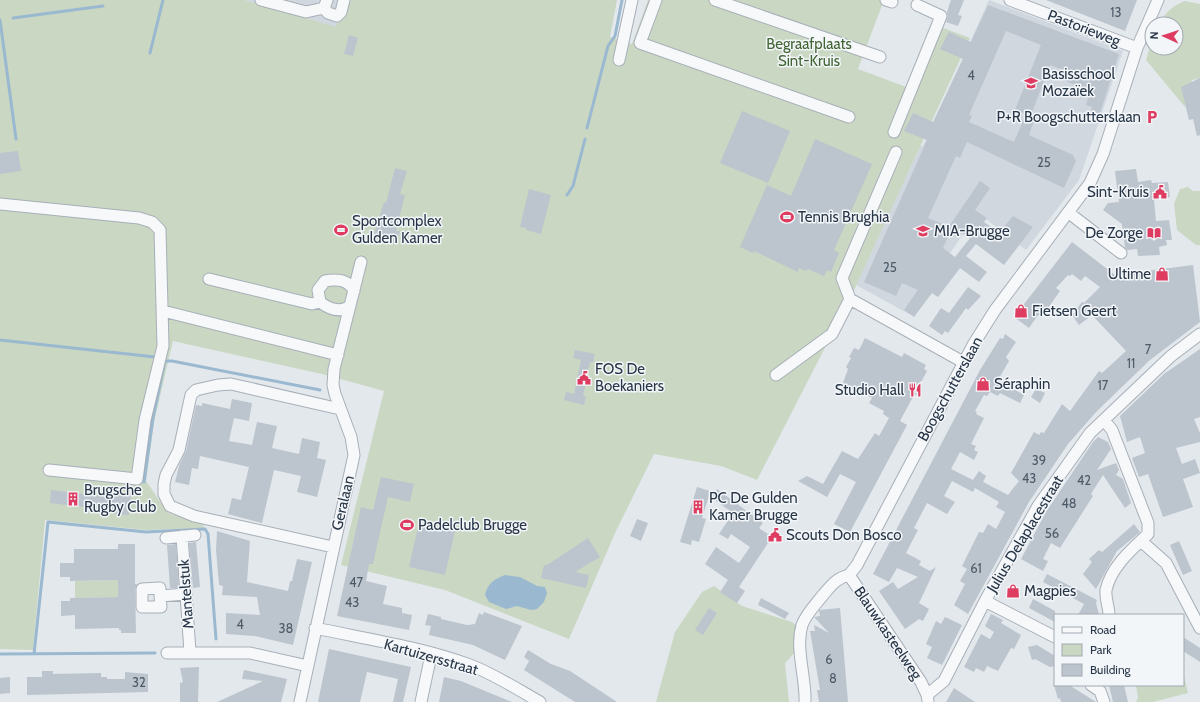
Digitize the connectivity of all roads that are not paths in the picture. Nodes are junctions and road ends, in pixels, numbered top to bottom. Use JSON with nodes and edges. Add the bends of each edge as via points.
{"nodes":[{"id":1,"x":260,"y":0,"type":"edge"},
{"id":2,"x":344,"y":0,"type":"edge"},
{"id":3,"x":632,"y":0,"type":"edge"},
{"id":4,"x":656,"y":0,"type":"edge"},
{"id":5,"x":715,"y":0,"type":"edge"},
{"id":6,"x":1010,"y":0,"type":"edge"},
{"id":7,"x":1158,"y":0,"type":"edge"},
{"id":8,"x":326,"y":4,"type":"edge"},
{"id":9,"x":917,"y":5,"type":"dead end"},
{"id":10,"x":1137,"y":48,"type":"junction"},
{"id":11,"x":880,"y":57,"type":"dead end"},
{"id":12,"x":619,"y":60,"type":"dead end"},
{"id":13,"x":849,"y":117,"type":"dead end"},
{"id":14,"x":894,"y":132,"type":"dead end"},
{"id":15,"x":896,"y":152,"type":"dead end"},
{"id":16,"x":0,"y":204,"type":"edge"},
{"id":17,"x":1069,"y":213,"type":"junction"},
{"id":18,"x":1121,"y":253,"type":"dead end"},
{"id":19,"x":361,"y":262,"type":"dead end"},
{"id":20,"x":209,"y":279,"type":"dead end"},
{"id":21,"x":354,"y":291,"type":"junction"},
{"id":22,"x":850,"y":299,"type":"junction"},
{"id":23,"x":320,"y":302,"type":"junction"},
{"id":24,"x":350,"y":306,"type":"junction"},
{"id":25,"x":163,"y":311,"type":"junction"},
{"id":26,"x":1200,"y":334,"type":"edge"},
{"id":27,"x":338,"y":355,"type":"junction"},
{"id":28,"x":963,"y":362,"type":"junction"},
{"id":29,"x":776,"y":375,"type":"dead end"},
{"id":30,"x":340,"y":409,"type":"junction"},
{"id":31,"x":1104,"y":420,"type":"junction"},
{"id":32,"x":49,"y":470,"type":"dead end"},
{"id":33,"x":195,"y":535,"type":"dead end"},
{"id":34,"x":182,"y":536,"type":"junction"},
{"id":35,"x":166,"y":538,"type":"dead end"},
{"id":36,"x":1141,"y":541,"type":"junction"},
{"id":37,"x":333,"y":547,"type":"junction"},
{"id":38,"x":849,"y":575,"type":"junction"},
{"id":39,"x":186,"y":594,"type":"junction"},
{"id":40,"x":160,"y":596,"type":"dead end"},
{"id":41,"x":985,"y":601,"type":"junction"},
{"id":42,"x":1109,"y":614,"type":"edge"},
{"id":43,"x":315,"y":628,"type":"junction"},
{"id":44,"x":1200,"y":628,"type":"edge"},
{"id":45,"x":1054,"y":636,"type":"edge"},
{"id":46,"x":190,"y":652,"type":"junction"},
{"id":47,"x":167,"y":653,"type":"dead end"},
{"id":48,"x":432,"y":654,"type":"junction"},
{"id":49,"x":308,"y":666,"type":"junction"},
{"id":50,"x":1093,"y":686,"type":"edge"},
{"id":51,"x":928,"y":698,"type":"edge"},
{"id":52,"x":300,"y":702,"type":"edge"},
{"id":53,"x":421,"y":702,"type":"edge"},
{"id":54,"x":540,"y":702,"type":"edge"},
{"id":55,"x":805,"y":702,"type":"edge"},
{"id":56,"x":1104,"y":702,"type":"edge"}],
"edges":[{"from":1,"to":8,"type":"street","via":[[306,12]]},
{"from":2,"to":8,"type":"street","via":[[341,12],[336,16],[328,14]]},
{"from":3,"to":12,"type":"street"},
{"from":4,"to":13,"type":"street","via":[[640,43]]},
{"from":5,"to":11,"type":"street"},
{"from":6,"to":10,"type":"street","name":"Pastorieweg"},
{"from":7,"to":10,"type":"street","name":"Boogschutterslaan"},
{"from":9,"to":14,"type":"street","via":[[941,16]]},
{"from":10,"to":17,"type":"street","name":"Boogschutterslaan","via":[[1103,154],[1090,183]]},
{"from":15,"to":22,"type":"street","via":[[842,278]]},
{"from":16,"to":25,"type":"street","via":[[139,218],[152,222],[160,230]]},
{"from":17,"to":18,"type":"street"},
{"from":17,"to":28,"type":"street","name":"Boogschutterslaan","via":[[995,310]]},
{"from":19,"to":21,"type":"street"},
{"from":20,"to":23,"type":"street","via":[[312,304]]},
{"from":21,"to":23,"type":"street","via":[[352,286],[344,281],[325,280],[318,290]]},
{"from":21,"to":24,"type":"street"},
{"from":22,"to":28,"type":"street"},
{"from":22,"to":29,"type":"street","via":[[832,334]]},
{"from":23,"to":24,"type":"street","via":[[337,310]]},
{"from":24,"to":27,"type":"street","name":"Geralaan"},
{"from":25,"to":27,"type":"street"},
{"from":25,"to":32,"type":"street","via":[[163,346],[145,420],[137,479]]},
{"from":26,"to":31,"type":"street","name":"Julius Delaplacestraat","via":[[1171,356]]},
{"from":27,"to":30,"type":"street","name":"Geralaan","via":[[333,385]]},
{"from":28,"to":38,"type":"street","name":"Boogschutterslaan","via":[[857,565]]},
{"from":30,"to":37,"type":"street","name":"Geralaan","via":[[351,437],[354,456]]},
{"from":30,"to":37,"type":"street","via":[[231,384],[200,388],[192,395],[179,450],[164,484],[164,494],[173,509]]},
{"from":31,"to":36,"type":"street","via":[[1112,430],[1146,514],[1148,534]]},
{"from":31,"to":41,"type":"street","name":"Julius Delaplacestraat","via":[[1090,434],[1038,506]]},
{"from":33,"to":34,"type":"street"},
{"from":34,"to":35,"type":"street"},
{"from":34,"to":39,"type":"street","name":"Mantelstuk"},
{"from":36,"to":42,"type":"street","via":[[1129,551],[1109,582],[1106,597]]},
{"from":36,"to":44,"type":"street","via":[[1166,563]]},
{"from":37,"to":43,"type":"street","name":"Geralaan"},
{"from":38,"to":51,"type":"street","name":"Blauwkasteelweg","via":[[921,682]]},
{"from":38,"to":55,"type":"street","name":"Blauwkasteelweg","via":[[840,577],[832,584],[808,614],[802,626],[800,639]]},
{"from":39,"to":40,"type":"street"},
{"from":39,"to":46,"type":"street","name":"Mantelstuk"},
{"from":41,"to":45,"type":"street"},
{"from":41,"to":51,"type":"street","name":"Julius Delaplacestraat","via":[[944,681]]},
{"from":43,"to":48,"type":"street","name":"Kartuizersstraat"},
{"from":43,"to":49,"type":"street","name":"Geralaan"},
{"from":46,"to":47,"type":"street"},
{"from":46,"to":49,"type":"street","via":[[250,653]]},
{"from":48,"to":53,"type":"street"},
{"from":48,"to":54,"type":"street","name":"Kartuizersstraat","via":[[502,680]]},
{"from":49,"to":52,"type":"street","name":"Geralaan"},
{"from":50,"to":56,"type":"street","via":[[1100,691]]}]}
